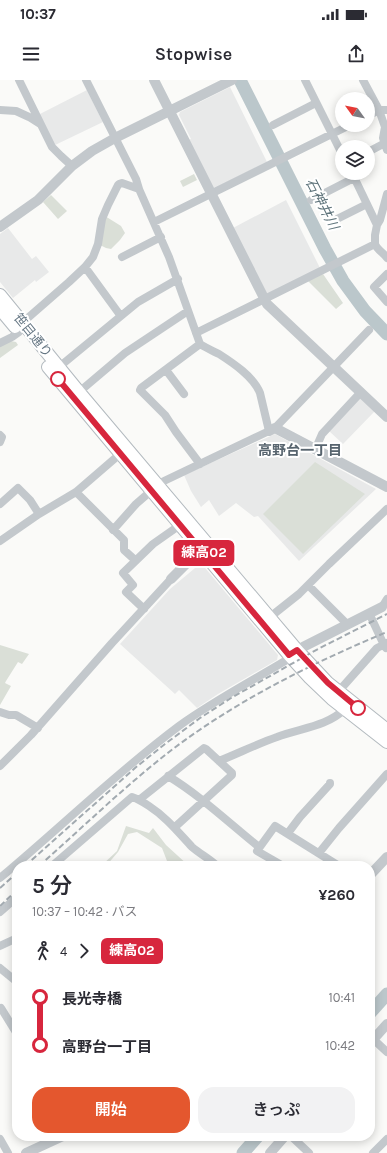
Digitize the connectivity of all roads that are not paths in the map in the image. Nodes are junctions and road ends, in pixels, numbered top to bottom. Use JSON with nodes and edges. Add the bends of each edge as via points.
{"nodes":[{"id":1,"x":19,"y":80,"type":"edge"},
{"id":2,"x":86,"y":80,"type":"edge"},
{"id":3,"x":154,"y":80,"type":"edge"},
{"id":4,"x":231,"y":80,"type":"edge"},
{"id":5,"x":305,"y":80,"type":"edge"},
{"id":6,"x":363,"y":80,"type":"edge"},
{"id":7,"x":316,"y":103,"type":"junction"},
{"id":8,"x":0,"y":110,"type":"edge"},
{"id":9,"x":383,"y":110,"type":"edge"},
{"id":10,"x":169,"y":111,"type":"junction"},
{"id":11,"x":41,"y":124,"type":"junction"},
{"id":12,"x":274,"y":125,"type":"dead end"},
{"id":13,"x":336,"y":132,"type":"edge"},
{"id":14,"x":332,"y":134,"type":"junction"},
{"id":15,"x":115,"y":138,"type":"junction"},
{"id":16,"x":335,"y":140,"type":"edge"},
{"id":17,"x":386,"y":141,"type":"edge"},
{"id":18,"x":375,"y":148,"type":"edge"},
{"id":19,"x":72,"y":166,"type":"junction"},
{"id":20,"x":345,"y":180,"type":"edge"},
{"id":21,"x":355,"y":180,"type":"edge"},
{"id":22,"x":139,"y":189,"type":"junction"},
{"id":23,"x":211,"y":194,"type":"junction"},
{"id":24,"x":387,"y":194,"type":"edge"},
{"id":25,"x":311,"y":200,"type":"dead end"},
{"id":26,"x":367,"y":204,"type":"junction"},
{"id":27,"x":337,"y":219,"type":"dead end"},
{"id":28,"x":154,"y":222,"type":"junction"},
{"id":29,"x":377,"y":225,"type":"junction"},
{"id":30,"x":0,"y":227,"type":"edge"},
{"id":31,"x":161,"y":237,"type":"junction"},
{"id":32,"x":375,"y":244,"type":"junction"},
{"id":33,"x":386,"y":254,"type":"edge"},
{"id":34,"x":122,"y":257,"type":"dead end"},
{"id":35,"x":84,"y":267,"type":"junction"},
{"id":36,"x":387,"y":274,"type":"edge"},
{"id":37,"x":178,"y":279,"type":"junction"},
{"id":38,"x":0,"y":295,"type":"edge"},
{"id":39,"x":264,"y":298,"type":"junction"},
{"id":40,"x":387,"y":302,"type":"edge"},
{"id":41,"x":0,"y":309,"type":"edge"},
{"id":42,"x":188,"y":311,"type":"junction"},
{"id":43,"x":120,"y":315,"type":"junction"},
{"id":44,"x":21,"y":327,"type":"junction"},
{"id":45,"x":369,"y":330,"type":"dead end"},
{"id":46,"x":196,"y":333,"type":"junction"},
{"id":47,"x":0,"y":343,"type":"edge"},
{"id":48,"x":200,"y":344,"type":"junction"},
{"id":49,"x":334,"y":366,"type":"junction"},
{"id":50,"x":59,"y":367,"type":"junction"},
{"id":51,"x":166,"y":370,"type":"junction"},
{"id":52,"x":79,"y":392,"type":"junction"},
{"id":53,"x":361,"y":392,"type":"junction"},
{"id":54,"x":184,"y":394,"type":"dead end"},
{"id":55,"x":387,"y":417,"type":"edge"},
{"id":56,"x":272,"y":430,"type":"junction"},
{"id":57,"x":0,"y":435,"type":"edge"},
{"id":58,"x":0,"y":442,"type":"edge"},
{"id":59,"x":315,"y":450,"type":"junction"},
{"id":60,"x":120,"y":454,"type":"junction"},
{"id":61,"x":200,"y":464,"type":"junction"},
{"id":62,"x":387,"y":487,"type":"edge"},
{"id":63,"x":155,"y":488,"type":"junction"},
{"id":64,"x":76,"y":492,"type":"junction"},
{"id":65,"x":0,"y":504,"type":"edge"},
{"id":66,"x":387,"y":509,"type":"edge"},
{"id":67,"x":39,"y":514,"type":"junction"},
{"id":68,"x":180,"y":525,"type":"junction"},
{"id":69,"x":113,"y":530,"type":"junction"},
{"id":70,"x":0,"y":542,"type":"edge"},
{"id":71,"x":204,"y":546,"type":"junction"},
{"id":72,"x":135,"y":560,"type":"junction"},
{"id":73,"x":171,"y":579,"type":"joint"},
{"id":74,"x":308,"y":585,"type":"junction"},
{"id":75,"x":385,"y":603,"type":"edge"},
{"id":76,"x":144,"y":608,"type":"junction"},
{"id":77,"x":369,"y":613,"type":"junction"},
{"id":78,"x":270,"y":617,"type":"junction"},
{"id":79,"x":347,"y":624,"type":"junction"},
{"id":80,"x":386,"y":645,"type":"edge"},
{"id":81,"x":293,"y":653,"type":"junction"},
{"id":82,"x":338,"y":692,"type":"junction"},
{"id":83,"x":345,"y":710,"type":"junction"},
{"id":84,"x":0,"y":712,"type":"edge"},
{"id":85,"x":38,"y":728,"type":"junction"},
{"id":86,"x":387,"y":730,"type":"edge"},
{"id":87,"x":387,"y":742,"type":"edge"},
{"id":88,"x":220,"y":761,"type":"junction"},
{"id":89,"x":0,"y":766,"type":"edge"},
{"id":90,"x":387,"y":774,"type":"edge"},
{"id":91,"x":168,"y":776,"type":"junction"},
{"id":92,"x":330,"y":782,"type":"dead end"},
{"id":93,"x":139,"y":800,"type":"junction"},
{"id":94,"x":203,"y":801,"type":"junction"},
{"id":95,"x":175,"y":828,"type":"junction"},
{"id":96,"x":288,"y":833,"type":"junction"},
{"id":97,"x":259,"y":847,"type":"junction"},
{"id":98,"x":318,"y":853,"type":"junction"},
{"id":99,"x":387,"y":856,"type":"edge"},
{"id":100,"x":19,"y":861,"type":"edge"},
{"id":101,"x":57,"y":861,"type":"edge"},
{"id":102,"x":212,"y":861,"type":"edge"},
{"id":103,"x":274,"y":861,"type":"edge"},
{"id":104,"x":331,"y":861,"type":"edge"},
{"id":105,"x":12,"y":867,"type":"edge"},
{"id":106,"x":375,"y":869,"type":"edge"},
{"id":107,"x":0,"y":878,"type":"edge"},
{"id":108,"x":12,"y":901,"type":"edge"},
{"id":109,"x":0,"y":912,"type":"edge"},
{"id":110,"x":12,"y":940,"type":"edge"},
{"id":111,"x":0,"y":946,"type":"edge"},
{"id":112,"x":0,"y":968,"type":"edge"},
{"id":113,"x":12,"y":978,"type":"edge"},
{"id":114,"x":0,"y":1008,"type":"edge"},
{"id":115,"x":387,"y":1024,"type":"edge"},
{"id":116,"x":12,"y":1026,"type":"edge"},
{"id":117,"x":375,"y":1037,"type":"edge"},
{"id":118,"x":375,"y":1044,"type":"edge"},
{"id":119,"x":387,"y":1052,"type":"edge"},
{"id":120,"x":0,"y":1139,"type":"edge"},
{"id":121,"x":387,"y":1139,"type":"edge"},
{"id":122,"x":52,"y":1141,"type":"edge"},
{"id":123,"x":281,"y":1141,"type":"edge"},
{"id":124,"x":296,"y":1141,"type":"edge"},
{"id":125,"x":8,"y":1153,"type":"edge"},
{"id":126,"x":26,"y":1153,"type":"edge"},
{"id":127,"x":270,"y":1153,"type":"edge"},
{"id":128,"x":309,"y":1153,"type":"edge"},
{"id":129,"x":373,"y":1153,"type":"edge"}],
"edges":[{"from":1,"to":11,"type":"street"},
{"from":2,"to":15,"type":"street"},
{"from":3,"to":10,"type":"street"},
{"from":4,"to":10,"type":"street"},
{"from":5,"to":7,"type":"street"},
{"from":6,"to":9,"type":"street"},
{"from":7,"to":12,"type":"street"},
{"from":7,"to":14,"type":"street"},
{"from":8,"to":11,"type":"street","via":[[16,111]]},
{"from":9,"to":17,"type":"street"},
{"from":10,"to":15,"type":"street"},
{"from":10,"to":23,"type":"street"},
{"from":11,"to":19,"type":"street","via":[[52,147]]},
{"from":13,"to":14,"type":"street"},
{"from":14,"to":16,"type":"street"},
{"from":14,"to":23,"type":"street"},
{"from":15,"to":19,"type":"street"},
{"from":15,"to":22,"type":"street"},
{"from":17,"to":18,"type":"street"},
{"from":19,"to":30,"type":"street","via":[[38,200]]},
{"from":20,"to":25,"type":"street"},
{"from":21,"to":26,"type":"street"},
{"from":22,"to":28,"type":"street"},
{"from":22,"to":35,"type":"street","via":[[122,183],[118,185],[102,219],[93,257]]},
{"from":23,"to":28,"type":"street"},
{"from":23,"to":39,"type":"street"},
{"from":24,"to":29,"type":"street"},
{"from":26,"to":27,"type":"street"},
{"from":26,"to":29,"type":"street"},
{"from":28,"to":31,"type":"street"},
{"from":29,"to":32,"type":"street"},
{"from":31,"to":34,"type":"street"},
{"from":31,"to":37,"type":"street"},
{"from":32,"to":33,"type":"street"},
{"from":32,"to":39,"type":"street"},
{"from":35,"to":43,"type":"street"},
{"from":35,"to":44,"type":"street"},
{"from":36,"to":40,"type":"street","via":[[374,287]]},
{"from":37,"to":42,"type":"street"},
{"from":37,"to":43,"type":"street"},
{"from":38,"to":44,"type":"main road","name":"笹目通り"},
{"from":39,"to":46,"type":"street"},
{"from":39,"to":49,"type":"street","via":[[267,304]]},
{"from":41,"to":44,"type":"main road","name":"笹目通り"},
{"from":42,"to":46,"type":"street"},
{"from":42,"to":52,"type":"street","via":[[125,353]]},
{"from":43,"to":50,"type":"street"},
{"from":44,"to":47,"type":"street","via":[[12,337]]},
{"from":44,"to":50,"type":"main road","name":"笹目通り"},
{"from":44,"to":60,"type":"main road","name":"笹目通り"},
{"from":45,"to":49,"type":"street"},
{"from":46,"to":48,"type":"street"},
{"from":48,"to":51,"type":"street"},
{"from":48,"to":56,"type":"street","via":[[228,360],[253,380]]},
{"from":49,"to":53,"type":"street"},
{"from":49,"to":56,"type":"street"},
{"from":50,"to":52,"type":"main road","name":"笹目通り"},
{"from":51,"to":54,"type":"street"},
{"from":51,"to":61,"type":"street","via":[[140,390],[164,415]]},
{"from":52,"to":63,"type":"main road","name":"笹目通り"},
{"from":53,"to":55,"type":"street"},
{"from":53,"to":59,"type":"street","via":[[322,434]]},
{"from":56,"to":59,"type":"street"},
{"from":56,"to":61,"type":"street"},
{"from":57,"to":58,"type":"street"},
{"from":59,"to":62,"type":"street"},
{"from":60,"to":63,"type":"main road","name":"笹目通り"},
{"from":60,"to":64,"type":"street"},
{"from":61,"to":63,"type":"street"},
{"from":63,"to":68,"type":"main road","name":"笹目通り"},
{"from":63,"to":69,"type":"street","via":[[136,504]]},
{"from":63,"to":71,"type":"main road","name":"笹目通り"},
{"from":64,"to":67,"type":"street"},
{"from":64,"to":69,"type":"street"},
{"from":65,"to":67,"type":"street","via":[[18,488]]},
{"from":66,"to":74,"type":"street"},
{"from":67,"to":70,"type":"street"},
{"from":68,"to":71,"type":"main road","name":"笹目通り"},
{"from":68,"to":72,"type":"street"},
{"from":69,"to":72,"type":"street","via":[[124,540],[124,550]]},
{"from":71,"to":73,"type":"street"},
{"from":71,"to":78,"type":"main road","name":"笹目通り"},
{"from":71,"to":81,"type":"main road","name":"笹目通り"},
{"from":72,"to":76,"type":"street","via":[[123,573],[133,585],[126,592]]},
{"from":73,"to":76,"type":"street"},
{"from":74,"to":78,"type":"street"},
{"from":74,"to":79,"type":"street"},
{"from":75,"to":77,"type":"street"},
{"from":76,"to":85,"type":"street"},
{"from":77,"to":79,"type":"street"},
{"from":77,"to":80,"type":"street"},
{"from":78,"to":81,"type":"main road","name":"笹目通り"},
{"from":79,"to":81,"type":"street"},
{"from":80,"to":82,"type":"street","via":[[377,648]]},
{"from":81,"to":82,"type":"main road","name":"笹目通り"},
{"from":81,"to":83,"type":"main road","name":"笹目通り","via":[[314,682]]},
{"from":81,"to":100,"type":"street","via":[[285,661],[178,727],[116,776]]},
{"from":82,"to":86,"type":"main road","name":"笹目通り"},
{"from":83,"to":87,"type":"main road","name":"笹目通り"},
{"from":83,"to":88,"type":"street","via":[[322,723],[278,737]]},
{"from":84,"to":85,"type":"street","via":[[16,715]]},
{"from":85,"to":89,"type":"street"},
{"from":88,"to":91,"type":"street","via":[[205,748]]},
{"from":88,"to":94,"type":"street","via":[[232,775]]},
{"from":90,"to":98,"type":"street"},
{"from":91,"to":93,"type":"street"},
{"from":91,"to":94,"type":"street"},
{"from":92,"to":96,"type":"street"},
{"from":93,"to":95,"type":"street"},
{"from":93,"to":101,"type":"street","via":[[131,798]]},
{"from":94,"to":95,"type":"street"},
{"from":94,"to":97,"type":"street"},
{"from":95,"to":102,"type":"street","via":[[194,848]]},
{"from":96,"to":97,"type":"street","via":[[275,826]]},
{"from":96,"to":98,"type":"street"},
{"from":97,"to":103,"type":"street","via":[[258,852]]},
{"from":98,"to":104,"type":"street"},
{"from":99,"to":106,"type":"street"},
{"from":105,"to":107,"type":"street"},
{"from":108,"to":109,"type":"street"},
{"from":110,"to":111,"type":"street"},
{"from":112,"to":113,"type":"street"},
{"from":114,"to":116,"type":"street"},
{"from":115,"to":117,"type":"street"},
{"from":118,"to":119,"type":"street"},
{"from":120,"to":125,"type":"street"},
{"from":121,"to":129,"type":"street"},
{"from":122,"to":126,"type":"street"},
{"from":123,"to":127,"type":"street"},
{"from":124,"to":128,"type":"street"}]}
